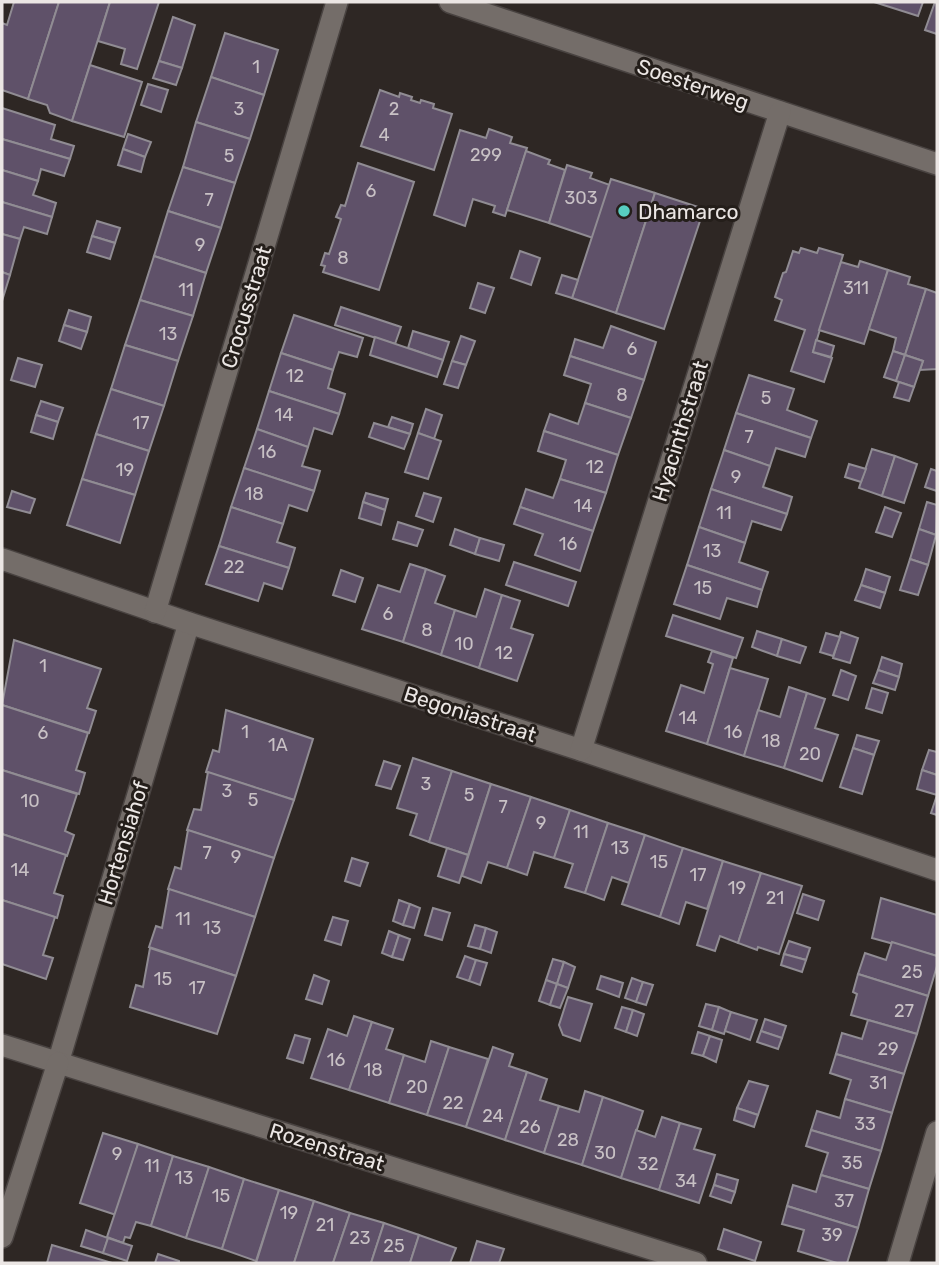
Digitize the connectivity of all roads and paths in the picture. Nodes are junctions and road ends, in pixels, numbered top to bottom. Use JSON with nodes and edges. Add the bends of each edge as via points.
{"nodes":[{"id":1,"x":337,"y":2,"type":"edge"},
{"id":2,"x":450,"y":2,"type":"edge"},
{"id":3,"x":779,"y":112,"type":"junction"},
{"id":4,"x":937,"y":164,"type":"edge"},
{"id":5,"x":2,"y":559,"type":"edge"},
{"id":6,"x":155,"y":612,"type":"junction"},
{"id":7,"x":189,"y":624,"type":"junction"},
{"id":8,"x":581,"y":750,"type":"junction"},
{"id":9,"x":937,"y":870,"type":"edge"},
{"id":10,"x":2,"y":1045,"type":"edge"},
{"id":11,"x":58,"y":1063,"type":"junction"},
{"id":12,"x":937,"y":1132,"type":"edge"},
{"id":13,"x":2,"y":1237,"type":"edge"},
{"id":14,"x":649,"y":1256,"type":"edge"},
{"id":15,"x":696,"y":1263,"type":"edge"},
{"id":16,"x":898,"y":1263,"type":"edge"}],
"edges":[{"from":1,"to":6,"type":"street","name":"Crocusstraat"},
{"from":2,"to":3,"type":"street","name":"Soesterweg"},
{"from":3,"to":4,"type":"street","name":"Soesterweg"},
{"from":3,"to":8,"type":"street","name":"Hyacinthstraat"},
{"from":5,"to":6,"type":"street","name":"Begoniastraat"},
{"from":6,"to":7,"type":"street","name":"Begoniastraat"},
{"from":7,"to":8,"type":"street","name":"Begoniastraat"},
{"from":7,"to":11,"type":"street","name":"Hortensiahof"},
{"from":8,"to":9,"type":"street","name":"Begoniastraat"},
{"from":10,"to":11,"type":"street","name":"Rozenstraat"},
{"from":11,"to":13,"type":"street","name":"Hortensiahof"},
{"from":11,"to":14,"type":"street","name":"Rozenstraat"},
{"from":12,"to":16,"type":"street"},
{"from":14,"to":15,"type":"street","name":"Rozenstraat"}]}
